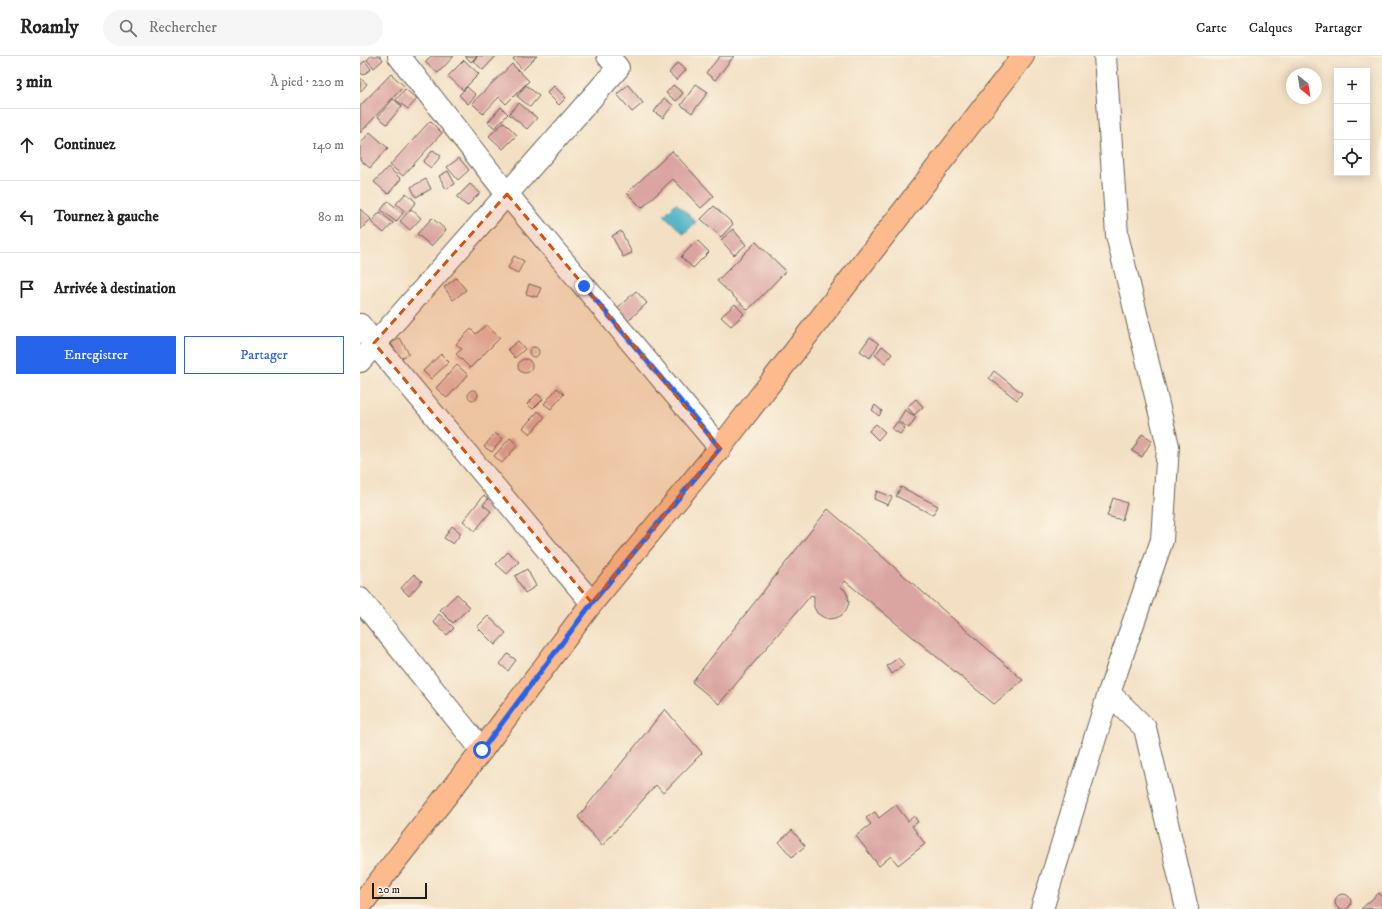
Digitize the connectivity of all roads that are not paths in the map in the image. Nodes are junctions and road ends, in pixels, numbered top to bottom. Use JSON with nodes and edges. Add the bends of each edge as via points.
{"nodes":[{"id":1,"x":398,"y":56,"type":"edge"},
{"id":2,"x":608,"y":56,"type":"edge"},
{"id":3,"x":1023,"y":56,"type":"edge"},
{"id":4,"x":1105,"y":56,"type":"edge"},
{"id":5,"x":507,"y":194,"type":"junction"},
{"id":6,"x":360,"y":325,"type":"edge"},
{"id":7,"x":374,"y":343,"type":"junction"},
{"id":8,"x":360,"y":360,"type":"edge"},
{"id":9,"x":720,"y":448,"type":"junction"},
{"id":10,"x":360,"y":599,"type":"edge"},
{"id":11,"x":592,"y":603,"type":"junction"},
{"id":12,"x":1109,"y":693,"type":"junction"},
{"id":13,"x":482,"y":750,"type":"junction"},
{"id":14,"x":360,"y":906,"type":"edge"},
{"id":15,"x":1042,"y":909,"type":"edge"},
{"id":16,"x":1187,"y":909,"type":"edge"}],
"edges":[{"from":1,"to":5,"type":"street"},
{"from":2,"to":5,"type":"street","via":[[618,68]]},
{"from":3,"to":9,"type":"main road"},
{"from":4,"to":12,"type":"street","via":[[1117,235],[1168,446],[1162,540]]},
{"from":5,"to":7,"type":"street"},
{"from":5,"to":9,"type":"street"},
{"from":6,"to":7,"type":"street"},
{"from":7,"to":8,"type":"street"},
{"from":7,"to":11,"type":"street"},
{"from":9,"to":11,"type":"main road"},
{"from":10,"to":13,"type":"street"},
{"from":11,"to":13,"type":"main road"},
{"from":12,"to":15,"type":"street"},
{"from":12,"to":16,"type":"street","via":[[1145,728]]},
{"from":13,"to":14,"type":"main road"}]}
